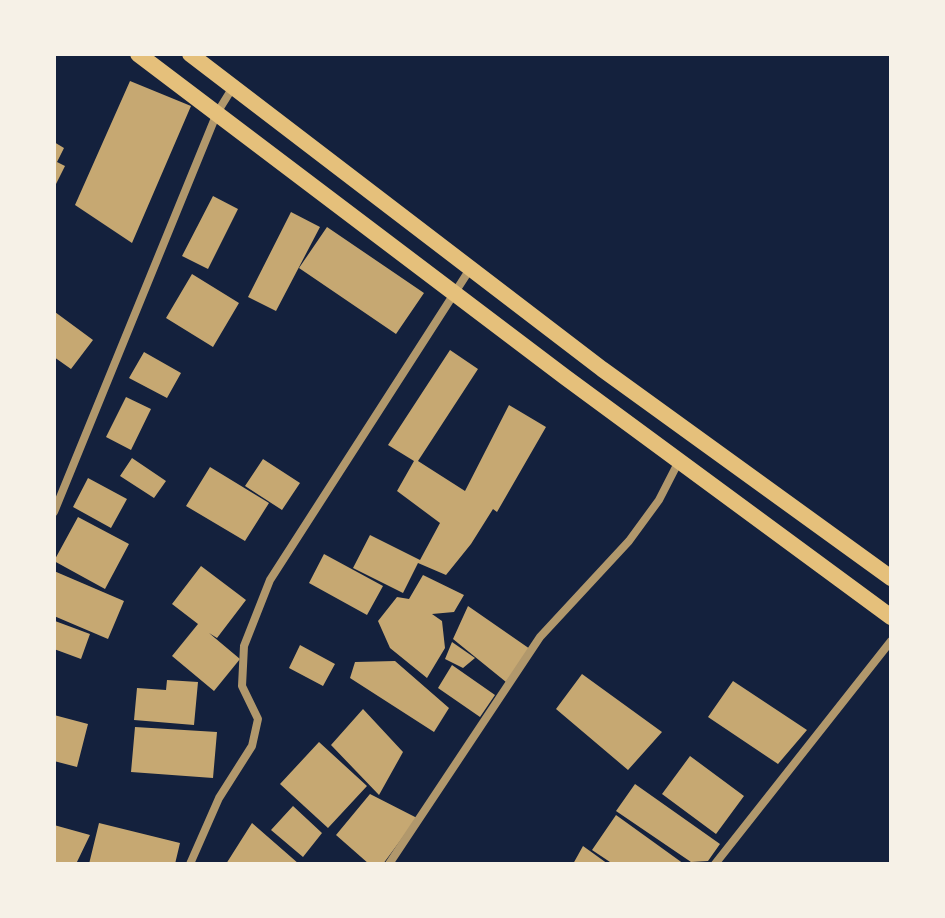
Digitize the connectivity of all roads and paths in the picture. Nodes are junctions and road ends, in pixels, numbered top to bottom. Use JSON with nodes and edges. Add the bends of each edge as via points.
{"nodes":[{"id":1,"x":138,"y":54,"type":"edge"},
{"id":2,"x":190,"y":54,"type":"edge"},
{"id":3,"x":233,"y":87,"type":"junction"},
{"id":4,"x":217,"y":113,"type":"junction"},
{"id":5,"x":470,"y":269,"type":"junction"},
{"id":6,"x":454,"y":291,"type":"junction"},
{"id":7,"x":679,"y":461,"type":"junction"},
{"id":8,"x":54,"y":512,"type":"edge"},
{"id":9,"x":891,"y":578,"type":"edge"},
{"id":10,"x":891,"y":617,"type":"edge"},
{"id":11,"x":891,"y":641,"type":"edge"},
{"id":12,"x":190,"y":864,"type":"edge"},
{"id":13,"x":389,"y":864,"type":"edge"},
{"id":14,"x":715,"y":864,"type":"edge"}],
"edges":[{"from":1,"to":4,"type":"main road"},
{"from":2,"to":3,"type":"main road"},
{"from":3,"to":4,"type":"street"},
{"from":3,"to":5,"type":"main road"},
{"from":4,"to":6,"type":"main road"},
{"from":4,"to":8,"type":"street"},
{"from":5,"to":6,"type":"street"},
{"from":5,"to":9,"type":"main road"},
{"from":6,"to":7,"type":"main road"},
{"from":6,"to":12,"type":"street","via":[[270,580],[244,646],[242,686],[258,719],[252,746],[219,798]]},
{"from":7,"to":10,"type":"main road"},
{"from":7,"to":13,"type":"street","via":[[629,541],[540,637]]},
{"from":11,"to":14,"type":"street"}]}
